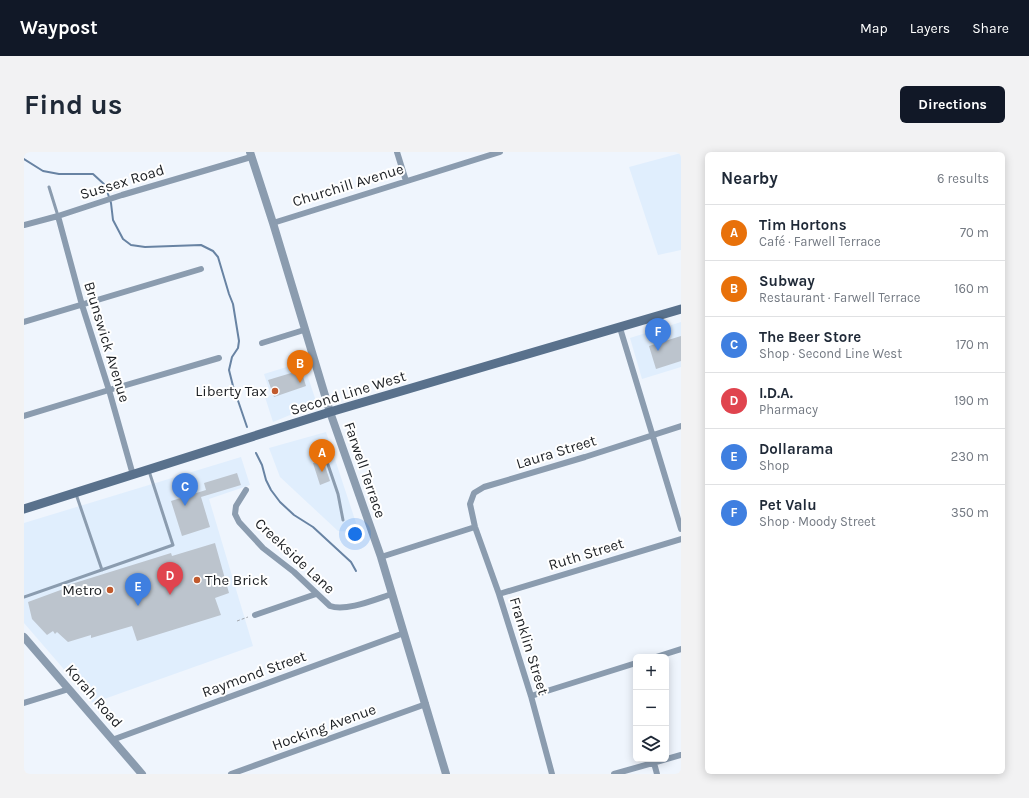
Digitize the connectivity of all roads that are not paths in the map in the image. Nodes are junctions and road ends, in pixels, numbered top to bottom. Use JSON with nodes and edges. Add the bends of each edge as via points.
{"nodes":[{"id":1,"x":397,"y":152,"type":"edge"},
{"id":2,"x":500,"y":152,"type":"edge"},
{"id":3,"x":251,"y":155,"type":"edge"},
{"id":4,"x":406,"y":181,"type":"junction"},
{"id":5,"x":49,"y":187,"type":"dead end"},
{"id":6,"x":58,"y":216,"type":"junction"},
{"id":7,"x":273,"y":223,"type":"junction"},
{"id":8,"x":24,"y":225,"type":"edge"},
{"id":9,"x":201,"y":269,"type":"dead end"},
{"id":10,"x":82,"y":305,"type":"junction"},
{"id":11,"x":681,"y":309,"type":"edge"},
{"id":12,"x":24,"y":322,"type":"edge"},
{"id":13,"x":620,"y":328,"type":"junction"},
{"id":14,"x":304,"y":330,"type":"junction"},
{"id":15,"x":262,"y":343,"type":"dead end"},
{"id":16,"x":220,"y":358,"type":"dead end"},
{"id":17,"x":109,"y":390,"type":"junction"},
{"id":18,"x":330,"y":412,"type":"junction"},
{"id":19,"x":24,"y":416,"type":"edge"},
{"id":20,"x":681,"y":426,"type":"edge"},
{"id":21,"x":652,"y":435,"type":"junction"},
{"id":22,"x":323,"y":450,"type":"dead end"},
{"id":23,"x":149,"y":470,"type":"junction"},
{"id":24,"x":133,"y":474,"type":"junction"},
{"id":25,"x":246,"y":490,"type":"dead end"},
{"id":26,"x":75,"y":493,"type":"junction"},
{"id":27,"x":24,"y":509,"type":"edge"},
{"id":28,"x":343,"y":520,"type":"dead end"},
{"id":29,"x":475,"y":527,"type":"junction"},
{"id":30,"x":681,"y":529,"type":"edge"},
{"id":31,"x":681,"y":539,"type":"edge"},
{"id":32,"x":381,"y":556,"type":"junction"},
{"id":33,"x":102,"y":570,"type":"junction"},
{"id":34,"x":316,"y":594,"type":"junction"},
{"id":35,"x":392,"y":594,"type":"junction"},
{"id":36,"x":499,"y":594,"type":"junction"},
{"id":37,"x":24,"y":597,"type":"edge"},
{"id":38,"x":254,"y":615,"type":"road end"},
{"id":39,"x":404,"y":633,"type":"junction"},
{"id":40,"x":24,"y":637,"type":"edge"},
{"id":41,"x":681,"y":649,"type":"edge"},
{"id":42,"x":665,"y":654,"type":"edge"},
{"id":43,"x":633,"y":664,"type":"edge"},
{"id":44,"x":68,"y":689,"type":"junction"},
{"id":45,"x":531,"y":696,"type":"junction"},
{"id":46,"x":24,"y":703,"type":"edge"},
{"id":47,"x":426,"y":704,"type":"junction"},
{"id":48,"x":112,"y":740,"type":"junction"},
{"id":49,"x":681,"y":755,"type":"edge"},
{"id":50,"x":654,"y":763,"type":"junction"},
{"id":51,"x":142,"y":774,"type":"edge"},
{"id":52,"x":231,"y":774,"type":"edge"},
{"id":53,"x":446,"y":774,"type":"edge"},
{"id":54,"x":552,"y":774,"type":"edge"},
{"id":55,"x":614,"y":774,"type":"edge"},
{"id":56,"x":657,"y":774,"type":"edge"}],
"edges":[{"from":1,"to":4,"type":"street"},
{"from":2,"to":4,"type":"street","name":"Churchill Avenue"},
{"from":3,"to":6,"type":"street","name":"Sussex Road"},
{"from":3,"to":7,"type":"street","name":"Farwell Terrace"},
{"from":4,"to":7,"type":"street","name":"Churchill Avenue"},
{"from":5,"to":6,"type":"lane"},
{"from":6,"to":8,"type":"street","name":"Sussex Road"},
{"from":6,"to":10,"type":"street","name":"Brunswick Avenue"},
{"from":7,"to":14,"type":"street","name":"Farwell Terrace"},
{"from":9,"to":10,"type":"street"},
{"from":10,"to":12,"type":"street"},
{"from":10,"to":17,"type":"street","name":"Brunswick Avenue"},
{"from":11,"to":13,"type":"main road","name":"Second Line West"},
{"from":13,"to":18,"type":"main road","name":"Second Line West"},
{"from":13,"to":21,"type":"street"},
{"from":14,"to":15,"type":"street"},
{"from":14,"to":18,"type":"street","name":"Farwell Terrace"},
{"from":16,"to":17,"type":"street"},
{"from":17,"to":19,"type":"street"},
{"from":17,"to":24,"type":"street","name":"Brunswick Avenue"},
{"from":18,"to":23,"type":"main road","name":"Second Line West"},
{"from":18,"to":32,"type":"street","name":"Farwell Terrace"},
{"from":20,"to":21,"type":"street","name":"Laura Street"},
{"from":21,"to":29,"type":"street","name":"Laura Street","via":[[484,487],[474,493],[470,504]]},
{"from":21,"to":30,"type":"street"},
{"from":22,"to":28,"type":"lane","via":[[338,494]]},
{"from":23,"to":24,"type":"main road","name":"Second Line West"},
{"from":23,"to":33,"type":"lane","via":[[173,545]]},
{"from":24,"to":26,"type":"main road","name":"Second Line West"},
{"from":25,"to":34,"type":"street","name":"Creekside Lane","via":[[236,506],[235,514],[239,522],[262,548],[294,572]]},
{"from":26,"to":27,"type":"main road","name":"Second Line West"},
{"from":26,"to":33,"type":"lane"},
{"from":29,"to":32,"type":"street"},
{"from":29,"to":36,"type":"street","name":"Franklin Street"},
{"from":31,"to":36,"type":"street","name":"Ruth Street"},
{"from":32,"to":35,"type":"street","name":"Farwell Terrace"},
{"from":33,"to":37,"type":"lane"},
{"from":34,"to":35,"type":"street","name":"Creekside Lane","via":[[334,608]]},
{"from":34,"to":38,"type":"street"},
{"from":35,"to":39,"type":"street","name":"Farwell Terrace"},
{"from":36,"to":45,"type":"street","name":"Franklin Street"},
{"from":39,"to":47,"type":"street","name":"Farwell Terrace"},
{"from":39,"to":48,"type":"street","name":"Raymond Street"},
{"from":40,"to":44,"type":"street","name":"Korah Road"},
{"from":41,"to":42,"type":"street"},
{"from":43,"to":45,"type":"street"},
{"from":44,"to":46,"type":"street"},
{"from":44,"to":48,"type":"street","name":"Korah Road"},
{"from":45,"to":54,"type":"street","name":"Franklin Street"},
{"from":47,"to":52,"type":"street","name":"Hocking Avenue"},
{"from":47,"to":53,"type":"street","name":"Farwell Terrace"},
{"from":48,"to":51,"type":"street","name":"Korah Road"},
{"from":49,"to":50,"type":"street"},
{"from":50,"to":55,"type":"street"},
{"from":50,"to":56,"type":"street"}]}
